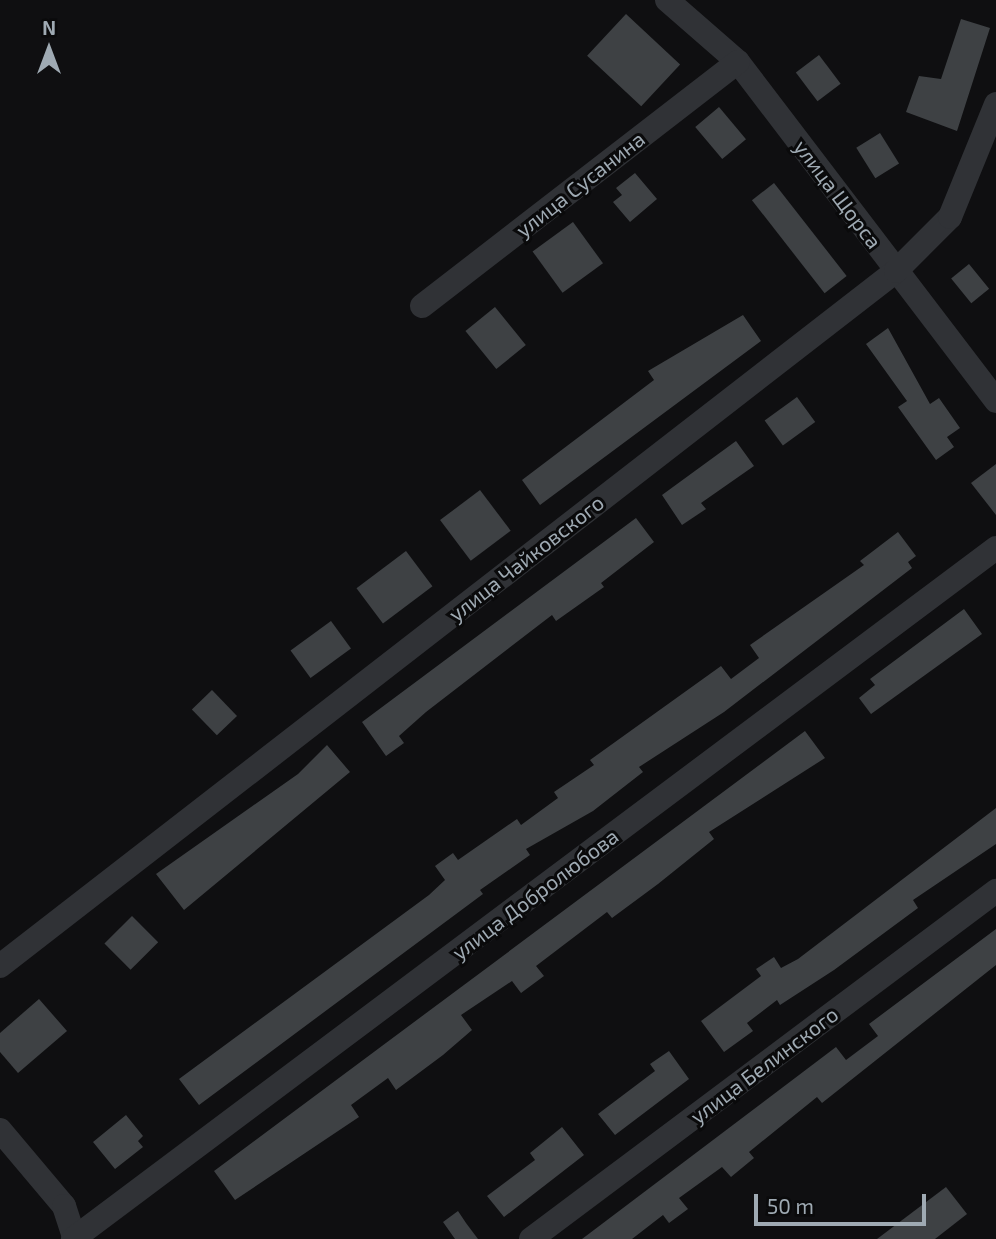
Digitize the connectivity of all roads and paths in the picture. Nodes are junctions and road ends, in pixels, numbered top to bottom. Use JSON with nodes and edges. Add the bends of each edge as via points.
{"nodes":[{"id":1,"x":667,"y":0,"type":"edge"},
{"id":2,"x":738,"y":62,"type":"junction"},
{"id":3,"x":996,"y":104,"type":"edge"},
{"id":4,"x":897,"y":271,"type":"junction"},
{"id":5,"x":422,"y":306,"type":"dead end"},
{"id":6,"x":996,"y":401,"type":"edge"},
{"id":7,"x":996,"y":548,"type":"edge"},
{"id":8,"x":996,"y":891,"type":"edge"},
{"id":9,"x":0,"y":966,"type":"edge"},
{"id":10,"x":0,"y":1130,"type":"edge"},
{"id":11,"x":74,"y":1239,"type":"edge"},
{"id":12,"x":531,"y":1239,"type":"edge"}],
"edges":[{"from":1,"to":2,"type":"street","name":"улица Щорса"},
{"from":2,"to":4,"type":"street","name":"улица Щорса"},
{"from":2,"to":5,"type":"street","name":"улица Сусанина"},
{"from":3,"to":4,"type":"street","name":"улица Чайковского","via":[[950,217]]},
{"from":4,"to":6,"type":"street","name":"улица Щорса"},
{"from":4,"to":9,"type":"street","name":"улица Чайковского"},
{"from":7,"to":11,"type":"street","name":"улица Добролюбова"},
{"from":8,"to":12,"type":"street","name":"улица Белинского"},
{"from":10,"to":11,"type":"street","via":[[64,1206]]}]}
